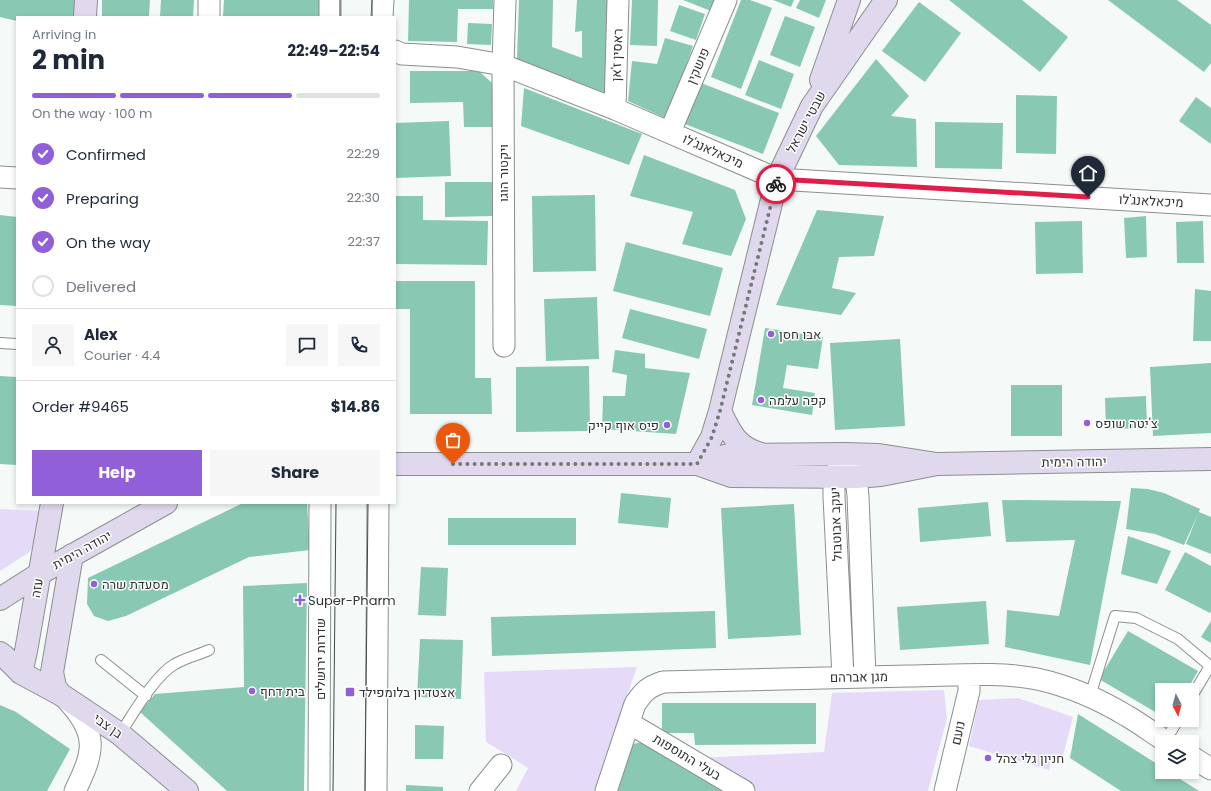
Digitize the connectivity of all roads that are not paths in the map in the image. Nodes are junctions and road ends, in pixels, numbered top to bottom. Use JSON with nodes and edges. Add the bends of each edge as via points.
{"nodes":[{"id":1,"x":86,"y":0,"type":"edge"},
{"id":2,"x":209,"y":0,"type":"edge"},
{"id":3,"x":330,"y":0,"type":"edge"},
{"id":4,"x":382,"y":0,"type":"edge"},
{"id":5,"x":505,"y":0,"type":"edge"},
{"id":6,"x":618,"y":0,"type":"edge"},
{"id":7,"x":726,"y":0,"type":"edge"},
{"id":8,"x":849,"y":0,"type":"edge"},
{"id":9,"x":886,"y":0,"type":"edge"},
{"id":10,"x":85,"y":16,"type":"edge"},
{"id":11,"x":209,"y":16,"type":"edge"},
{"id":12,"x":330,"y":16,"type":"edge"},
{"id":13,"x":382,"y":16,"type":"edge"},
{"id":14,"x":396,"y":51,"type":"edge"},
{"id":15,"x":503,"y":66,"type":"junction"},
{"id":16,"x":812,"y":106,"type":"junction"},
{"id":17,"x":615,"y":109,"type":"junction"},
{"id":18,"x":670,"y":132,"type":"junction"},
{"id":19,"x":0,"y":177,"type":"edge"},
{"id":20,"x":16,"y":178,"type":"edge"},
{"id":21,"x":777,"y":179,"type":"junction"},
{"id":22,"x":1211,"y":205,"type":"edge"},
{"id":23,"x":0,"y":343,"type":"edge"},
{"id":24,"x":16,"y":344,"type":"edge"},
{"id":25,"x":504,"y":346,"type":"dead end"},
{"id":26,"x":720,"y":411,"type":"junction"},
{"id":27,"x":764,"y":454,"type":"junction"},
{"id":28,"x":844,"y":454,"type":"junction"},
{"id":29,"x":1211,"y":459,"type":"edge"},
{"id":30,"x":697,"y":464,"type":"junction"},
{"id":31,"x":937,"y":464,"type":"junction"},
{"id":32,"x":399,"y":466,"type":"edge"},
{"id":33,"x":834,"y":477,"type":"junction"},
{"id":34,"x":856,"y":477,"type":"junction"},
{"id":35,"x":52,"y":504,"type":"edge"},
{"id":36,"x":164,"y":504,"type":"edge"},
{"id":37,"x":320,"y":504,"type":"edge"},
{"id":38,"x":378,"y":504,"type":"edge"},
{"id":39,"x":72,"y":555,"type":"junction"},
{"id":40,"x":39,"y":574,"type":"junction"},
{"id":41,"x":0,"y":599,"type":"edge"},
{"id":42,"x":210,"y":650,"type":"dead end"},
{"id":43,"x":0,"y":653,"type":"edge"},
{"id":44,"x":101,"y":660,"type":"dead end"},
{"id":45,"x":10,"y":673,"type":"edge"},
{"id":46,"x":968,"y":675,"type":"junction"},
{"id":47,"x":843,"y":677,"type":"junction"},
{"id":48,"x":865,"y":677,"type":"junction"},
{"id":49,"x":1199,"y":684,"type":"edge"},
{"id":50,"x":60,"y":694,"type":"junction"},
{"id":51,"x":146,"y":696,"type":"junction"},
{"id":52,"x":1090,"y":696,"type":"junction"},
{"id":53,"x":629,"y":722,"type":"junction"},
{"id":54,"x":120,"y":734,"type":"junction"},
{"id":55,"x":1157,"y":735,"type":"edge"},
{"id":56,"x":1199,"y":761,"type":"edge"},
{"id":57,"x":501,"y":765,"type":"dead end"},
{"id":58,"x":1211,"y":769,"type":"edge"},
{"id":59,"x":74,"y":791,"type":"edge"},
{"id":60,"x":187,"y":791,"type":"edge"},
{"id":61,"x":319,"y":791,"type":"edge"},
{"id":62,"x":376,"y":791,"type":"edge"},
{"id":63,"x":480,"y":791,"type":"edge"},
{"id":64,"x":606,"y":791,"type":"edge"},
{"id":65,"x":744,"y":791,"type":"edge"},
{"id":66,"x":945,"y":791,"type":"edge"}],
"edges":[{"from":1,"to":10,"type":"street"},
{"from":2,"to":11,"type":"street"},
{"from":3,"to":12,"type":"street"},
{"from":4,"to":13,"type":"street"},
{"from":5,"to":15,"type":"street","name":"ויקטור הוגו"},
{"from":6,"to":17,"type":"street","name":"ראסין ז'אן"},
{"from":7,"to":18,"type":"street","name":"פושקין"},
{"from":8,"to":16,"type":"street"},
{"from":9,"to":16,"type":"street","name":"שבטי ישראל"},
{"from":14,"to":15,"type":"street","name":"מיכאלאנג'לו","via":[[402,54],[457,57]]},
{"from":15,"to":17,"type":"street","name":"מיכאלאנג'לו"},
{"from":15,"to":25,"type":"street","name":"ויקטור הוגו"},
{"from":16,"to":21,"type":"street","name":"שבטי ישראל"},
{"from":17,"to":18,"type":"street","name":"מיכאלאנג'לו"},
{"from":18,"to":21,"type":"street","name":"מיכאלאנג'לו"},
{"from":19,"to":20,"type":"street"},
{"from":21,"to":22,"type":"street","name":"מיכאלאנג'לו"},
{"from":21,"to":26,"type":"street","name":"שבטי ישראל"},
{"from":23,"to":24,"type":"lane"},
{"from":26,"to":27,"type":"street","via":[[730,432],[740,444]]},
{"from":26,"to":30,"type":"street","name":"שבטי ישראל","via":[[712,437]]},
{"from":27,"to":28,"type":"street","name":"יהודה הימית"},
{"from":27,"to":30,"type":"street","name":"יהודה הימית","via":[[728,455]]},
{"from":28,"to":31,"type":"street","name":"יהודה הימית","via":[[879,455]]},
{"from":28,"to":33,"type":"street","name":"יעקב אבוטבול"},
{"from":28,"to":34,"type":"street","name":"יעקב אבוטבול"},
{"from":29,"to":31,"type":"street","name":"יהודה הימית"},
{"from":30,"to":32,"type":"street","name":"יהודה הימית"},
{"from":30,"to":33,"type":"street","name":"יהודה הימית","via":[[731,476]]},
{"from":31,"to":34,"type":"street","name":"יהודה הימית"},
{"from":33,"to":34,"type":"street","name":"יהודה הימית"},
{"from":33,"to":47,"type":"street","name":"יעקב אבוטבול"},
{"from":34,"to":48,"type":"street","name":"יעקב אבוטבול"},
{"from":35,"to":40,"type":"street","name":"עזה"},
{"from":36,"to":39,"type":"street","name":"יהודה הימית"},
{"from":37,"to":61,"type":"street","name":"שדרות ירושלים"},
{"from":38,"to":62,"type":"street"},
{"from":39,"to":40,"type":"street","name":"יהודה הימית"},
{"from":39,"to":50,"type":"street","via":[[52,672]]},
{"from":40,"to":41,"type":"street","name":"יהודה הימית"},
{"from":40,"to":45,"type":"street","name":"עזה","via":[[26,651]]},
{"from":42,"to":51,"type":"lane","via":[[174,664],[164,672]]},
{"from":43,"to":45,"type":"street","name":"בן צבי","via":[[4,656]]},
{"from":44,"to":51,"type":"lane"},
{"from":45,"to":50,"type":"street","name":"בן צבי"},
{"from":46,"to":48,"type":"street","name":"מגן אברהם"},
{"from":46,"to":52,"type":"street","name":"מגן אברהם","via":[[1037,679]]},
{"from":46,"to":66,"type":"street","name":"נועם","via":[[969,691]]},
{"from":47,"to":48,"type":"street","name":"מגן אברהם"},
{"from":47,"to":53,"type":"street","name":"מגן אברהם","via":[[662,682],[643,692],[635,704]]},
{"from":49,"to":52,"type":"lane","via":[[1210,666],[1178,639],[1136,618],[1115,616]]},
{"from":50,"to":54,"type":"street","name":"בן צבי"},
{"from":50,"to":59,"type":"street","via":[[76,710],[91,738],[88,762]]},
{"from":51,"to":54,"type":"lane"},
{"from":52,"to":55,"type":"street","name":"מגן אברהם"},
{"from":53,"to":64,"type":"street","name":"מגן אברהם"},
{"from":53,"to":65,"type":"street","name":"בעלי התוספות"},
{"from":54,"to":60,"type":"street","name":"בן צבי"},
{"from":56,"to":58,"type":"street"},
{"from":57,"to":63,"type":"street"}]}
